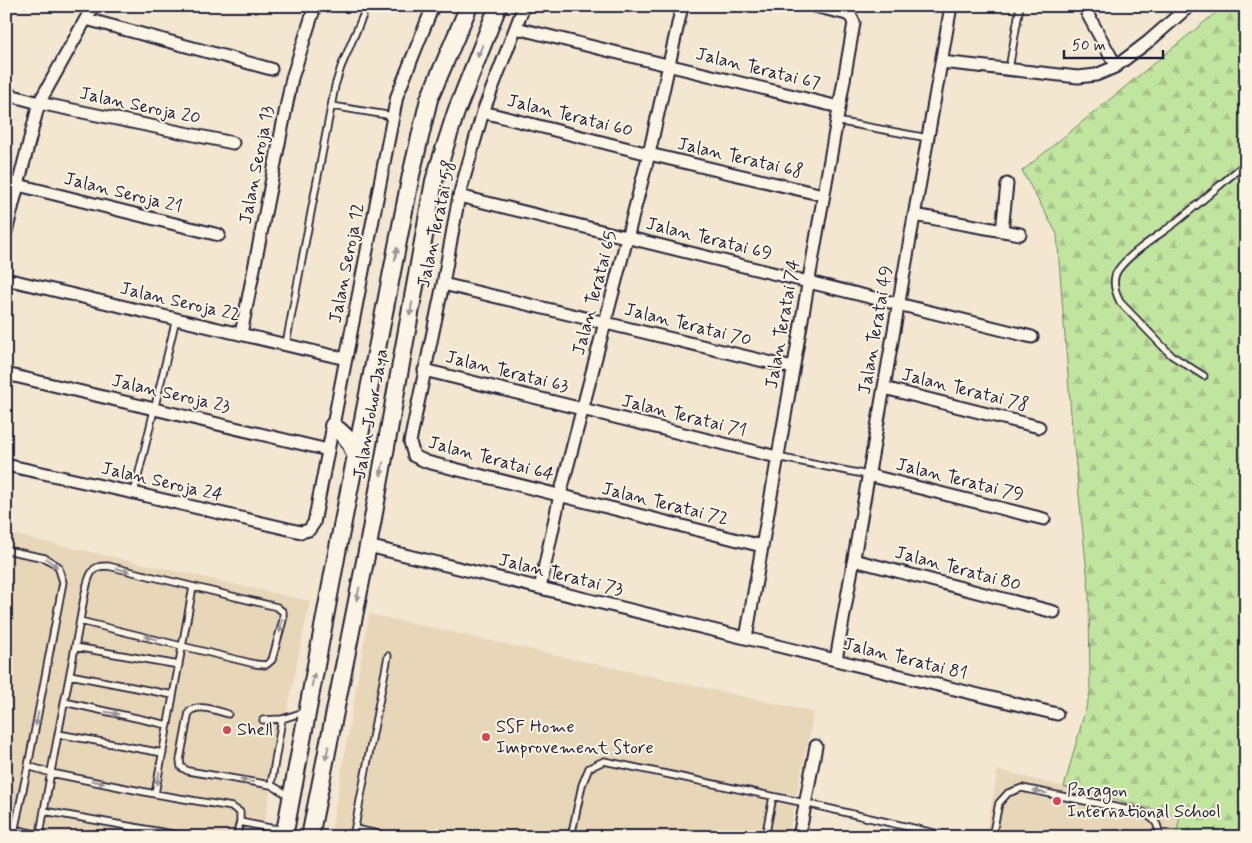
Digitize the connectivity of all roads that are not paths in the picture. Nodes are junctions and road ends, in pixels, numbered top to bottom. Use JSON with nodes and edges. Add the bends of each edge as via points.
{"nodes":[{"id":1,"x":93,"y":6,"type":"edge"},
{"id":2,"x":367,"y":6,"type":"edge"},
{"id":3,"x":433,"y":6,"type":"edge"},
{"id":4,"x":469,"y":6,"type":"edge"},
{"id":5,"x":498,"y":6,"type":"edge"},
{"id":6,"x":524,"y":6,"type":"edge"},
{"id":7,"x":682,"y":6,"type":"edge"},
{"id":8,"x":814,"y":6,"type":"edge"},
{"id":9,"x":951,"y":6,"type":"edge"},
{"id":10,"x":1020,"y":6,"type":"edge"},
{"id":11,"x":1189,"y":6,"type":"edge"},
{"id":12,"x":314,"y":7,"type":"edge"},
{"id":13,"x":1088,"y":10,"type":"edge"},
{"id":14,"x":86,"y":19,"type":"junction"},
{"id":15,"x":516,"y":28,"type":"junction"},
{"id":16,"x":941,"y":62,"type":"junction"},
{"id":17,"x":669,"y":65,"type":"junction"},
{"id":18,"x":1117,"y":65,"type":"junction"},
{"id":19,"x":271,"y":68,"type":"dead end"},
{"id":20,"x":1009,"y":69,"type":"junction"},
{"id":21,"x":6,"y":94,"type":"edge"},
{"id":22,"x":40,"y":103,"type":"junction"},
{"id":23,"x":332,"y":106,"type":"junction"},
{"id":24,"x":839,"y":107,"type":"junction"},
{"id":25,"x":482,"y":112,"type":"junction"},
{"id":26,"x":393,"y":116,"type":"junction"},
{"id":27,"x":836,"y":121,"type":"junction"},
{"id":28,"x":928,"y":138,"type":"junction"},
{"id":29,"x":233,"y":143,"type":"dead end"},
{"id":30,"x":649,"y":154,"type":"junction"},
{"id":31,"x":1246,"y":163,"type":"edge"},
{"id":32,"x":6,"y":182,"type":"edge"},
{"id":33,"x":1007,"y":184,"type":"dead end"},
{"id":34,"x":18,"y":185,"type":"junction"},
{"id":35,"x":823,"y":195,"type":"junction"},
{"id":36,"x":459,"y":196,"type":"junction"},
{"id":37,"x":914,"y":215,"type":"junction"},
{"id":38,"x":1002,"y":231,"type":"junction"},
{"id":39,"x":6,"y":232,"type":"edge"},
{"id":40,"x":1020,"y":234,"type":"dead end"},
{"id":41,"x":219,"y":235,"type":"dead end"},
{"id":42,"x":628,"y":237,"type":"junction"},
{"id":43,"x":6,"y":279,"type":"edge"},
{"id":44,"x":808,"y":282,"type":"junction"},
{"id":45,"x":443,"y":284,"type":"junction"},
{"id":46,"x":898,"y":304,"type":"junction"},
{"id":47,"x":176,"y":319,"type":"junction"},
{"id":48,"x":604,"y":323,"type":"junction"},
{"id":49,"x":241,"y":334,"type":"junction"},
{"id":50,"x":1032,"y":337,"type":"dead end"},
{"id":51,"x":286,"y":344,"type":"junction"},
{"id":52,"x":346,"y":359,"type":"junction"},
{"id":53,"x":793,"y":368,"type":"junction"},
{"id":54,"x":424,"y":370,"type":"junction"},
{"id":55,"x":6,"y":374,"type":"edge"},
{"id":56,"x":1204,"y":376,"type":"dead end"},
{"id":57,"x":884,"y":388,"type":"junction"},
{"id":58,"x":154,"y":408,"type":"junction"},
{"id":59,"x":582,"y":409,"type":"junction"},
{"id":60,"x":333,"y":426,"type":"junction"},
{"id":61,"x":1039,"y":427,"type":"dead end"},
{"id":62,"x":328,"y":450,"type":"junction"},
{"id":63,"x":414,"y":456,"type":"joint"},
{"id":64,"x":777,"y":456,"type":"junction"},
{"id":65,"x":356,"y":458,"type":"junction"},
{"id":66,"x":6,"y":465,"type":"edge"},
{"id":67,"x":868,"y":475,"type":"junction"},
{"id":68,"x":134,"y":493,"type":"junction"},
{"id":69,"x":560,"y":495,"type":"junction"},
{"id":70,"x":1044,"y":519,"type":"dead end"},
{"id":71,"x":309,"y":530,"type":"joint"},
{"id":72,"x":368,"y":546,"type":"junction"},
{"id":73,"x":762,"y":546,"type":"junction"},
{"id":74,"x":6,"y":550,"type":"edge"},
{"id":75,"x":854,"y":560,"type":"junction"},
{"id":76,"x":193,"y":587,"type":"junction"},
{"id":77,"x":540,"y":588,"type":"junction"},
{"id":78,"x":1054,"y":612,"type":"dead end"},
{"id":79,"x":80,"y":621,"type":"junction"},
{"id":80,"x":746,"y":638,"type":"junction"},
{"id":81,"x":182,"y":646,"type":"junction"},
{"id":82,"x":75,"y":647,"type":"junction"},
{"id":83,"x":388,"y":656,"type":"dead end"},
{"id":84,"x":836,"y":660,"type":"junction"},
{"id":85,"x":179,"y":665,"type":"junction"},
{"id":86,"x":70,"y":675,"type":"junction"},
{"id":87,"x":173,"y":695,"type":"junction"},
{"id":88,"x":64,"y":702,"type":"junction"},
{"id":89,"x":308,"y":710,"type":"junction"},
{"id":90,"x":228,"y":714,"type":"dead end"},
{"id":91,"x":1057,"y":714,"type":"dead end"},
{"id":92,"x":282,"y":719,"type":"junction"},
{"id":93,"x":263,"y":720,"type":"dead end"},
{"id":94,"x":168,"y":725,"type":"junction"},
{"id":95,"x":58,"y":734,"type":"junction"},
{"id":96,"x":816,"y":746,"type":"dead end"},
{"id":97,"x":163,"y":753,"type":"junction"},
{"id":98,"x":28,"y":766,"type":"junction"},
{"id":99,"x":51,"y":773,"type":"junction"},
{"id":100,"x":270,"y":785,"type":"junction"},
{"id":101,"x":155,"y":794,"type":"junction"},
{"id":102,"x":292,"y":797,"type":"junction"},
{"id":103,"x":773,"y":797,"type":"junction"},
{"id":104,"x":804,"y":803,"type":"junction"},
{"id":105,"x":44,"y":811,"type":"junction"},
{"id":106,"x":240,"y":822,"type":"junction"},
{"id":107,"x":14,"y":829,"type":"junction"},
{"id":108,"x":355,"y":829,"type":"junction"},
{"id":109,"x":285,"y":833,"type":"edge"},
{"id":110,"x":934,"y":833,"type":"dead end"},
{"id":111,"x":40,"y":835,"type":"junction"},
{"id":112,"x":12,"y":837,"type":"edge"},
{"id":113,"x":48,"y":837,"type":"edge"},
{"id":114,"x":189,"y":837,"type":"edge"},
{"id":115,"x":236,"y":837,"type":"edge"},
{"id":116,"x":310,"y":837,"type":"edge"},
{"id":117,"x":354,"y":837,"type":"edge"},
{"id":118,"x":392,"y":837,"type":"edge"},
{"id":119,"x":571,"y":837,"type":"edge"},
{"id":120,"x":765,"y":837,"type":"edge"},
{"id":121,"x":799,"y":837,"type":"edge"},
{"id":122,"x":992,"y":837,"type":"edge"},
{"id":123,"x":1159,"y":837,"type":"edge"}],
"edges":[{"from":1,"to":14,"type":"street"},
{"from":2,"to":23,"type":"lane","via":[[341,67]]},
{"from":3,"to":26,"type":"street","name":"Jalan Seroja 12","via":[[397,96]]},
{"from":65,"to":4,"type":"main road","name":"Jalan Johor Jaya","one_way":true,"via":[[429,99]]},
{"from":5,"to":72,"type":"main road","name":"Jalan Johor Jaya","one_way":true,"via":[[456,112],[434,181]]},
{"from":6,"to":15,"type":"street","name":"Jalan Teratai 58"},
{"from":7,"to":17,"type":"street","name":"Jalan Teratai 65"},
{"from":8,"to":24,"type":"street","name":"Jalan Teratai 74","via":[[847,14],[854,23]]},
{"from":9,"to":16,"type":"street","name":"Jalan Teratai 49"},
{"from":10,"to":20,"type":"lane"},
{"from":11,"to":18,"type":"street"},
{"from":12,"to":49,"type":"street","name":"Jalan Seroja 13","via":[[292,78]]},
{"from":13,"to":18,"type":"street"},
{"from":14,"to":19,"type":"street"},
{"from":14,"to":22,"type":"street"},
{"from":15,"to":17,"type":"street","name":"Jalan Teratai 67"},
{"from":15,"to":25,"type":"street","name":"Jalan Teratai 58"},
{"from":16,"to":20,"type":"street"},
{"from":16,"to":28,"type":"street","name":"Jalan Teratai 49"},
{"from":17,"to":24,"type":"street","name":"Jalan Teratai 67"},
{"from":17,"to":30,"type":"street","name":"Jalan Teratai 65"},
{"from":18,"to":20,"type":"street","via":[[1105,72],[1078,77]]},
{"from":21,"to":22,"type":"street","name":"Jalan Seroja 20"},
{"from":22,"to":29,"type":"street","name":"Jalan Seroja 20"},
{"from":22,"to":34,"type":"street"},
{"from":23,"to":26,"type":"lane"},
{"from":23,"to":51,"type":"lane"},
{"from":24,"to":27,"type":"street","name":"Jalan Teratai 74"},
{"from":25,"to":30,"type":"street","name":"Jalan Teratai 60"},
{"from":25,"to":36,"type":"street","name":"Jalan Teratai 58"},
{"from":26,"to":52,"type":"street","name":"Jalan Seroja 12"},
{"from":27,"to":28,"type":"lane"},
{"from":27,"to":35,"type":"street","name":"Jalan Teratai 74"},
{"from":28,"to":37,"type":"street","name":"Jalan Teratai 49"},
{"from":30,"to":35,"type":"street","name":"Jalan Teratai 68"},
{"from":30,"to":42,"type":"street","name":"Jalan Teratai 65"},
{"from":31,"to":56,"type":"lane","via":[[1132,255],[1115,277],[1115,292],[1120,302],[1171,355]]},
{"from":32,"to":34,"type":"street","name":"Jalan Seroja 21"},
{"from":33,"to":38,"type":"street"},
{"from":34,"to":39,"type":"street"},
{"from":34,"to":41,"type":"street","name":"Jalan Seroja 21"},
{"from":35,"to":44,"type":"street","name":"Jalan Teratai 74"},
{"from":36,"to":42,"type":"street","name":"Jalan Teratai 69"},
{"from":36,"to":45,"type":"street","name":"Jalan Teratai 58"},
{"from":37,"to":38,"type":"street"},
{"from":37,"to":46,"type":"street","name":"Jalan Teratai 49"},
{"from":38,"to":40,"type":"street"},
{"from":42,"to":44,"type":"street","name":"Jalan Teratai 69"},
{"from":42,"to":48,"type":"street","name":"Jalan Teratai 65"},
{"from":43,"to":47,"type":"street","name":"Jalan Seroja 22"},
{"from":44,"to":46,"type":"street","name":"Jalan Teratai 69"},
{"from":44,"to":53,"type":"street","name":"Jalan Teratai 74"},
{"from":45,"to":48,"type":"street","name":"Jalan Teratai 70"},
{"from":45,"to":54,"type":"street","name":"Jalan Teratai 58"},
{"from":46,"to":50,"type":"street","name":"Jalan Teratai 69"},
{"from":46,"to":57,"type":"street","name":"Jalan Teratai 49"},
{"from":47,"to":49,"type":"street","name":"Jalan Seroja 22"},
{"from":47,"to":58,"type":"lane"},
{"from":48,"to":53,"type":"street","name":"Jalan Teratai 70"},
{"from":48,"to":59,"type":"street","name":"Jalan Teratai 65"},
{"from":49,"to":51,"type":"street","name":"Jalan Seroja 22"},
{"from":51,"to":52,"type":"street","name":"Jalan Seroja 22"},
{"from":52,"to":60,"type":"street","name":"Jalan Seroja 12"},
{"from":53,"to":64,"type":"street","name":"Jalan Teratai 74"},
{"from":54,"to":59,"type":"street","name":"Jalan Teratai 63"},
{"from":54,"to":63,"type":"street","name":"Jalan Teratai 58","via":[[410,442]]},
{"from":55,"to":58,"type":"street","name":"Jalan Seroja 23"},
{"from":57,"to":61,"type":"street","name":"Jalan Teratai 78"},
{"from":57,"to":67,"type":"street","name":"Jalan Teratai 49"},
{"from":58,"to":62,"type":"street","name":"Jalan Seroja 23"},
{"from":58,"to":68,"type":"lane"},
{"from":59,"to":64,"type":"street","name":"Jalan Teratai 71"},
{"from":59,"to":69,"type":"street","name":"Jalan Teratai 65"},
{"from":60,"to":62,"type":"street","name":"Jalan Seroja 12"},
{"from":60,"to":65,"type":"main road","via":[[351,442]]},
{"from":62,"to":71,"type":"street","name":"Jalan Seroja 12","via":[[314,523]]},
{"from":63,"to":69,"type":"street","name":"Jalan Teratai 64"},
{"from":64,"to":67,"type":"lane"},
{"from":64,"to":73,"type":"street","name":"Jalan Teratai 74"},
{"from":89,"to":65,"type":"main road","name":"Jalan Johor Jaya","one_way":true},
{"from":66,"to":68,"type":"street","name":"Jalan Seroja 24"},
{"from":67,"to":70,"type":"street","name":"Jalan Teratai 79"},
{"from":67,"to":75,"type":"street","name":"Jalan Teratai 49"},
{"from":68,"to":71,"type":"street","name":"Jalan Seroja 24","via":[[301,532]]},
{"from":69,"to":73,"type":"street","name":"Jalan Teratai 72"},
{"from":69,"to":77,"type":"street","name":"Jalan Teratai 65"},
{"from":72,"to":77,"type":"street","name":"Jalan Teratai 73"},
{"from":72,"to":116,"type":"main road","name":"Jalan Johor Jaya","one_way":true},
{"from":73,"to":80,"type":"street","name":"Jalan Teratai 74"},
{"from":74,"to":98,"type":"lane","one_way":true,"via":[[45,558],[58,566],[63,582]]},
{"from":75,"to":78,"type":"street","name":"Jalan Teratai 80"},
{"from":75,"to":84,"type":"street","name":"Jalan Teratai 49"},
{"from":79,"to":76,"type":"lane","one_way":true,"via":[[92,571],[100,566]]},
{"from":76,"to":81,"type":"lane"},
{"from":76,"to":81,"type":"lane","one_way":true,"via":[[277,607],[283,620],[272,660],[266,665]]},
{"from":77,"to":80,"type":"street","name":"Jalan Teratai 73"},
{"from":81,"to":79,"type":"lane","one_way":true},
{"from":79,"to":82,"type":"lane"},
{"from":80,"to":84,"type":"street","name":"Jalan Teratai 81"},
{"from":81,"to":85,"type":"lane"},
{"from":82,"to":85,"type":"lane"},
{"from":82,"to":86,"type":"lane"},
{"from":83,"to":108,"type":"lane"},
{"from":84,"to":91,"type":"street","name":"Jalan Teratai 81"},
{"from":85,"to":87,"type":"lane"},
{"from":86,"to":87,"type":"lane"},
{"from":86,"to":88,"type":"lane"},
{"from":87,"to":94,"type":"lane"},
{"from":88,"to":94,"type":"lane","one_way":true},
{"from":88,"to":95,"type":"lane"},
{"from":89,"to":92,"type":"lane"},
{"from":89,"to":102,"type":"main road","name":"Jalan Johor Jaya"},
{"from":100,"to":90,"type":"lane","one_way":true,"via":[[188,771],[182,767],[180,760],[192,709]]},
{"from":92,"to":93,"type":"lane"},
{"from":92,"to":100,"type":"lane"},
{"from":94,"to":97,"type":"lane"},
{"from":95,"to":97,"type":"lane"},
{"from":95,"to":99,"type":"lane"},
{"from":96,"to":104,"type":"street"},
{"from":97,"to":101,"type":"lane","one_way":true},
{"from":98,"to":99,"type":"lane"},
{"from":98,"to":107,"type":"lane"},
{"from":99,"to":101,"type":"lane","one_way":true},
{"from":99,"to":105,"type":"lane"},
{"from":100,"to":102,"type":"lane"},
{"from":101,"to":106,"type":"lane","via":[[232,807],[240,812]]},
{"from":102,"to":109,"type":"main road","name":"Jalan Johor Jaya"},
{"from":103,"to":104,"type":"lane"},
{"from":103,"to":119,"type":"lane","via":[[604,761],[590,768],[582,785]]},
{"from":103,"to":120,"type":"lane"},
{"from":104,"to":110,"type":"lane"},
{"from":104,"to":121,"type":"street"},
{"from":105,"to":111,"type":"lane"},
{"from":105,"to":114,"type":"lane"},
{"from":106,"to":109,"type":"lane"},
{"from":106,"to":115,"type":"lane"},
{"from":107,"to":111,"type":"lane"},
{"from":107,"to":112,"type":"lane"},
{"from":108,"to":117,"type":"lane"},
{"from":108,"to":118,"type":"lane"},
{"from":111,"to":113,"type":"lane"},
{"from":123,"to":122,"type":"lane","one_way":true,"via":[[1159,827],[1144,813],[1022,788],[1008,793],[999,803]]}]}
